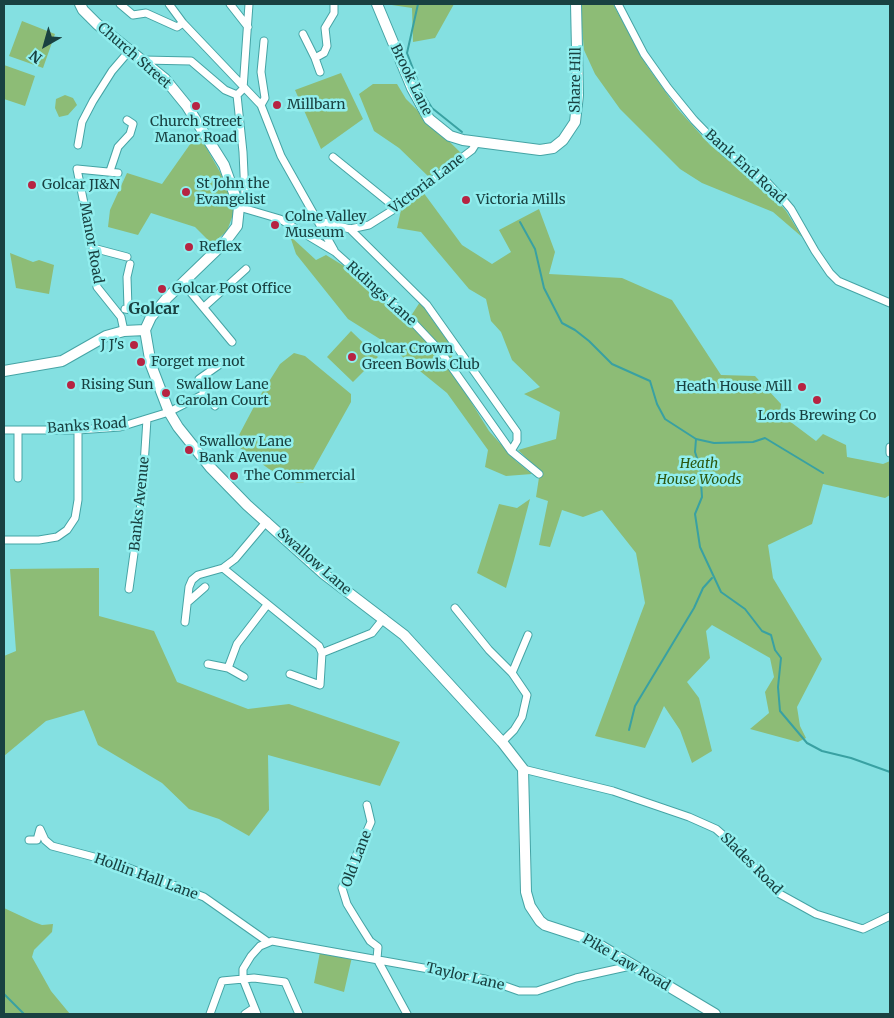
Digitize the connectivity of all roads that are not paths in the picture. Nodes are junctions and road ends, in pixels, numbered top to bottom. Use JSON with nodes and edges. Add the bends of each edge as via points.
{"nodes":[{"id":1,"x":80,"y":4,"type":"edge"},
{"id":2,"x":120,"y":4,"type":"edge"},
{"id":3,"x":169,"y":4,"type":"edge"},
{"id":4,"x":230,"y":4,"type":"edge"},
{"id":5,"x":249,"y":4,"type":"edge"},
{"id":6,"x":334,"y":4,"type":"edge"},
{"id":7,"x":377,"y":4,"type":"edge"},
{"id":8,"x":576,"y":4,"type":"edge"},
{"id":9,"x":619,"y":5,"type":"edge"},
{"id":10,"x":183,"y":23,"type":"junction"},
{"id":11,"x":248,"y":28,"type":"junction"},
{"id":12,"x":303,"y":34,"type":"dead end"},
{"id":13,"x":264,"y":41,"type":"dead end"},
{"id":14,"x":130,"y":50,"type":"junction"},
{"id":15,"x":315,"y":58,"type":"junction"},
{"id":16,"x":142,"y":60,"type":"junction"},
{"id":17,"x":320,"y":72,"type":"dead end"},
{"id":18,"x":243,"y":89,"type":"junction"},
{"id":19,"x":237,"y":95,"type":"junction"},
{"id":20,"x":261,"y":105,"type":"junction"},
{"id":21,"x":127,"y":120,"type":"dead end"},
{"id":22,"x":463,"y":140,"type":"joint"},
{"id":23,"x":477,"y":142,"type":"junction"},
{"id":24,"x":78,"y":145,"type":"dead end"},
{"id":25,"x":333,"y":157,"type":"dead end"},
{"id":26,"x":110,"y":171,"type":"junction"},
{"id":27,"x":118,"y":173,"type":"dead end"},
{"id":28,"x":239,"y":207,"type":"junction"},
{"id":29,"x":396,"y":208,"type":"junction"},
{"id":30,"x":316,"y":220,"type":"junction"},
{"id":31,"x":350,"y":228,"type":"junction"},
{"id":32,"x":93,"y":248,"type":"junction"},
{"id":33,"x":335,"y":252,"type":"junction"},
{"id":34,"x":246,"y":269,"type":"dead end"},
{"id":35,"x":183,"y":282,"type":"junction"},
{"id":36,"x":890,"y":303,"type":"edge"},
{"id":37,"x":204,"y":307,"type":"junction"},
{"id":38,"x":128,"y":308,"type":"junction"},
{"id":39,"x":117,"y":310,"type":"junction"},
{"id":40,"x":146,"y":312,"type":"dead end"},
{"id":41,"x":145,"y":330,"type":"junction"},
{"id":42,"x":124,"y":331,"type":"junction"},
{"id":43,"x":232,"y":342,"type":"dead end"},
{"id":44,"x":219,"y":365,"type":"dead end"},
{"id":45,"x":4,"y":371,"type":"edge"},
{"id":46,"x":204,"y":394,"type":"junction"},
{"id":47,"x":215,"y":406,"type":"dead end"},
{"id":48,"x":169,"y":412,"type":"junction"},
{"id":49,"x":147,"y":419,"type":"junction"},
{"id":50,"x":4,"y":430,"type":"edge"},
{"id":51,"x":18,"y":430,"type":"junction"},
{"id":52,"x":78,"y":430,"type":"junction"},
{"id":53,"x":890,"y":447,"type":"edge"},
{"id":54,"x":511,"y":451,"type":"junction"},
{"id":55,"x":890,"y":453,"type":"edge"},
{"id":56,"x":539,"y":474,"type":"dead end"},
{"id":57,"x":18,"y":478,"type":"dead end"},
{"id":58,"x":267,"y":522,"type":"junction"},
{"id":59,"x":4,"y":540,"type":"edge"},
{"id":60,"x":223,"y":568,"type":"junction"},
{"id":61,"x":206,"y":587,"type":"dead end"},
{"id":62,"x":129,"y":589,"type":"dead end"},
{"id":63,"x":189,"y":601,"type":"junction"},
{"id":64,"x":267,"y":605,"type":"junction"},
{"id":65,"x":455,"y":608,"type":"dead end"},
{"id":66,"x":384,"y":618,"type":"junction"},
{"id":67,"x":185,"y":622,"type":"dead end"},
{"id":68,"x":528,"y":635,"type":"dead end"},
{"id":69,"x":322,"y":653,"type":"junction"},
{"id":70,"x":208,"y":664,"type":"dead end"},
{"id":71,"x":228,"y":668,"type":"junction"},
{"id":72,"x":512,"y":673,"type":"junction"},
{"id":73,"x":290,"y":674,"type":"dead end"},
{"id":74,"x":244,"y":677,"type":"dead end"},
{"id":75,"x":502,"y":742,"type":"junction"},
{"id":76,"x":523,"y":769,"type":"junction"},
{"id":77,"x":367,"y":805,"type":"dead end"},
{"id":78,"x":29,"y":840,"type":"dead end"},
{"id":79,"x":890,"y":916,"type":"edge"},
{"id":80,"x":268,"y":942,"type":"junction"},
{"id":81,"x":377,"y":959,"type":"junction"},
{"id":82,"x":636,"y":965,"type":"junction"},
{"id":83,"x":243,"y":979,"type":"junction"},
{"id":84,"x":255,"y":1011,"type":"edge"},
{"id":85,"x":210,"y":1014,"type":"edge"},
{"id":86,"x":245,"y":1014,"type":"edge"},
{"id":87,"x":299,"y":1014,"type":"edge"},
{"id":88,"x":407,"y":1014,"type":"edge"},
{"id":89,"x":716,"y":1014,"type":"edge"}],
"edges":[{"from":1,"to":14,"type":"street","name":"Church Street"},
{"from":2,"to":10,"type":"street","via":[[133,15],[146,12],[177,26]]},
{"from":3,"to":10,"type":"street"},
{"from":4,"to":11,"type":"street"},
{"from":5,"to":11,"type":"street"},
{"from":6,"to":15,"type":"street","via":[[334,13],[325,28],[327,46],[324,53]]},
{"from":7,"to":22,"type":"street","name":"Brook Lane","via":[[412,88],[429,118],[450,136]]},
{"from":8,"to":23,"type":"street","name":"Share Hill","via":[[577,113],[564,140],[553,148],[540,150]]},
{"from":9,"to":36,"type":"street","name":"Bank End Road","via":[[644,54],[694,120],[726,153],[780,196],[830,273],[838,281]]},
{"from":10,"to":18,"type":"street"},
{"from":11,"to":18,"type":"street"},
{"from":12,"to":15,"type":"street"},
{"from":13,"to":20,"type":"street","via":[[260,72],[264,98]]},
{"from":14,"to":16,"type":"street","name":"Church Street"},
{"from":14,"to":24,"type":"street","via":[[112,71],[82,122]]},
{"from":15,"to":17,"type":"street"},
{"from":16,"to":19,"type":"street","via":[[191,62],[225,90]]},
{"from":16,"to":28,"type":"street","name":"Church Street","via":[[165,79],[187,106],[224,165]]},
{"from":18,"to":19,"type":"street"},
{"from":18,"to":20,"type":"street"},
{"from":19,"to":28,"type":"street","via":[[245,195]]},
{"from":20,"to":30,"type":"street","via":[[281,156]]},
{"from":21,"to":26,"type":"street","via":[[133,124],[130,134],[118,147]]},
{"from":22,"to":23,"type":"street","name":"Share Hill"},
{"from":23,"to":29,"type":"street","name":"Victoria Lane","via":[[472,150]]},
{"from":25,"to":29,"type":"street"},
{"from":26,"to":27,"type":"street"},
{"from":26,"to":32,"type":"street","name":"Manor Road","via":[[77,169]]},
{"from":28,"to":33,"type":"street","via":[[280,219]]},
{"from":28,"to":35,"type":"street","via":[[237,226],[226,242]]},
{"from":29,"to":31,"type":"street","name":"Victoria Lane","via":[[369,225]]},
{"from":30,"to":31,"type":"street","name":"Victoria Lane"},
{"from":30,"to":33,"type":"street"},
{"from":31,"to":54,"type":"street","via":[[427,305],[517,432],[517,441]]},
{"from":32,"to":38,"type":"street","via":[[128,261]]},
{"from":32,"to":39,"type":"street","name":"Manor Road","via":[[97,287]]},
{"from":33,"to":54,"type":"street","name":"Ridings Lane","via":[[410,319],[441,352]]},
{"from":34,"to":37,"type":"street"},
{"from":35,"to":37,"type":"street"},
{"from":35,"to":41,"type":"street","via":[[151,317]]},
{"from":37,"to":43,"type":"street"},
{"from":38,"to":39,"type":"street"},
{"from":38,"to":40,"type":"street"},
{"from":39,"to":42,"type":"street","name":"Manor Road"},
{"from":41,"to":42,"type":"street"},
{"from":41,"to":48,"type":"street","name":"Swallow Lane","via":[[151,365]]},
{"from":42,"to":45,"type":"street","via":[[106,336],[62,361]]},
{"from":44,"to":46,"type":"street","via":[[199,379]]},
{"from":46,"to":47,"type":"street"},
{"from":46,"to":48,"type":"street","name":"Banks Road"},
{"from":48,"to":49,"type":"street","name":"Banks Road"},
{"from":48,"to":58,"type":"street","name":"Swallow Lane","via":[[210,467]]},
{"from":49,"to":52,"type":"street","name":"Banks Road","via":[[120,426]]},
{"from":49,"to":62,"type":"street","name":"Banks Avenue","via":[[142,496]]},
{"from":50,"to":51,"type":"street","name":"Banks Road"},
{"from":51,"to":52,"type":"street","name":"Banks Road"},
{"from":51,"to":57,"type":"street"},
{"from":52,"to":59,"type":"street","via":[[78,500],[75,518],[67,530],[57,537],[39,540]]},
{"from":53,"to":55,"type":"street"},
{"from":54,"to":56,"type":"street","name":"Ridings Lane"},
{"from":58,"to":60,"type":"street"},
{"from":58,"to":66,"type":"street","name":"Swallow Lane","via":[[324,574]]},
{"from":60,"to":63,"type":"street","via":[[192,580]]},
{"from":60,"to":64,"type":"street"},
{"from":61,"to":63,"type":"street"},
{"from":63,"to":67,"type":"street"},
{"from":64,"to":69,"type":"street","via":[[319,646]]},
{"from":64,"to":71,"type":"street","via":[[237,644]]},
{"from":65,"to":72,"type":"street"},
{"from":66,"to":69,"type":"street","via":[[372,633]]},
{"from":66,"to":75,"type":"street","name":"Swallow Lane","via":[[435,667]]},
{"from":68,"to":72,"type":"street"},
{"from":69,"to":73,"type":"street","via":[[320,685]]},
{"from":70,"to":71,"type":"street"},
{"from":71,"to":74,"type":"street"},
{"from":72,"to":75,"type":"street","via":[[526,696],[522,717]]},
{"from":75,"to":76,"type":"street","name":"Swallow Lane"},
{"from":76,"to":79,"type":"street","name":"Slades Road","via":[[613,791],[716,829],[778,893],[816,914],[863,929]]},
{"from":76,"to":82,"type":"street","name":"Pike Law Road","via":[[526,892],[530,906],[545,925],[591,940]]},
{"from":77,"to":81,"type":"street","name":"Old Lane","via":[[371,822],[342,888],[370,942],[378,948]]},
{"from":78,"to":80,"type":"street","name":"Hollin Hall Lane","via":[[37,840],[40,829],[52,846],[113,862],[204,897]]},
{"from":80,"to":81,"type":"street","name":"Taylor Lane"},
{"from":80,"to":83,"type":"street","via":[[250,956]]},
{"from":81,"to":82,"type":"street","name":"Taylor Lane","via":[[485,979],[519,991],[537,991],[576,978]]},
{"from":81,"to":88,"type":"street","name":"Old Lane"},
{"from":82,"to":89,"type":"street","name":"Pike Law Road"},
{"from":83,"to":84,"type":"street"},
{"from":83,"to":85,"type":"street","via":[[222,981]]},
{"from":83,"to":87,"type":"street","via":[[266,978],[284,982]]},
{"from":84,"to":86,"type":"street"}]}
